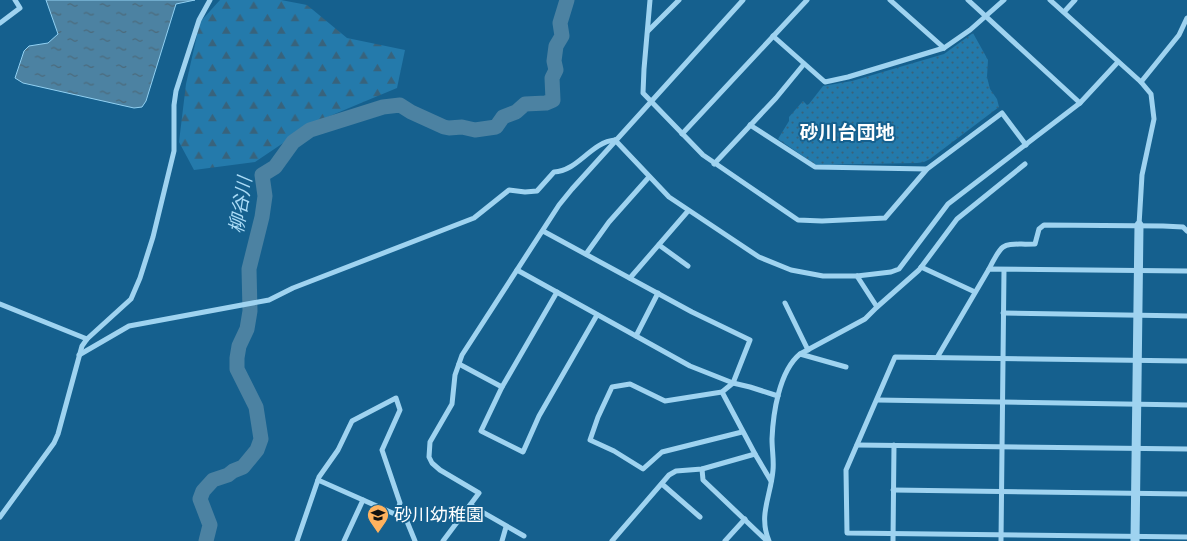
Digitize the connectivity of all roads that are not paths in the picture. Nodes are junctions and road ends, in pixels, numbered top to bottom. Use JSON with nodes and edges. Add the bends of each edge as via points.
{"nodes":[{"id":1,"x":15,"y":0,"type":"edge"},
{"id":2,"x":210,"y":0,"type":"edge"},
{"id":3,"x":650,"y":0,"type":"edge"},
{"id":4,"x":679,"y":0,"type":"edge"},
{"id":5,"x":743,"y":0,"type":"edge"},
{"id":6,"x":807,"y":0,"type":"edge"},
{"id":7,"x":890,"y":0,"type":"edge"},
{"id":8,"x":968,"y":0,"type":"edge"},
{"id":9,"x":1004,"y":0,"type":"edge"},
{"id":10,"x":1050,"y":0,"type":"edge"},
{"id":11,"x":1075,"y":0,"type":"edge"},
{"id":12,"x":1064,"y":12,"type":"junction"},
{"id":13,"x":987,"y":16,"type":"junction"},
{"id":14,"x":1187,"y":18,"type":"edge"},
{"id":15,"x":0,"y":23,"type":"edge"},
{"id":16,"x":648,"y":31,"type":"junction"},
{"id":17,"x":773,"y":36,"type":"junction"},
{"id":18,"x":944,"y":48,"type":"junction"},
{"id":19,"x":1118,"y":62,"type":"junction"},
{"id":20,"x":804,"y":64,"type":"junction"},
{"id":21,"x":1141,"y":82,"type":"junction"},
{"id":22,"x":650,"y":102,"type":"junction"},
{"id":23,"x":1080,"y":103,"type":"junction"},
{"id":24,"x":750,"y":125,"type":"junction"},
{"id":25,"x":682,"y":134,"type":"junction"},
{"id":26,"x":615,"y":140,"type":"junction"},
{"id":27,"x":1026,"y":145,"type":"junction"},
{"id":28,"x":714,"y":164,"type":"junction"},
{"id":29,"x":1025,"y":164,"type":"dead end"},
{"id":30,"x":927,"y":169,"type":"junction"},
{"id":31,"x":649,"y":177,"type":"junction"},
{"id":32,"x":688,"y":211,"type":"junction"},
{"id":33,"x":1139,"y":225,"type":"junction"},
{"id":34,"x":543,"y":231,"type":"junction"},
{"id":35,"x":1187,"y":231,"type":"edge"},
{"id":36,"x":658,"y":245,"type":"junction"},
{"id":37,"x":586,"y":254,"type":"junction"},
{"id":38,"x":688,"y":266,"type":"dead end"},
{"id":39,"x":921,"y":267,"type":"junction"},
{"id":40,"x":989,"y":269,"type":"junction"},
{"id":41,"x":516,"y":270,"type":"junction"},
{"id":42,"x":1004,"y":270,"type":"junction"},
{"id":43,"x":1138,"y":271,"type":"junction"},
{"id":44,"x":1187,"y":272,"type":"edge"},
{"id":45,"x":857,"y":276,"type":"junction"},
{"id":46,"x":630,"y":278,"type":"junction"},
{"id":47,"x":557,"y":292,"type":"junction"},
{"id":48,"x":975,"y":292,"type":"junction"},
{"id":49,"x":658,"y":293,"type":"junction"},
{"id":50,"x":785,"y":303,"type":"dead end"},
{"id":51,"x":0,"y":304,"type":"edge"},
{"id":52,"x":877,"y":307,"type":"junction"},
{"id":53,"x":1003,"y":313,"type":"junction"},
{"id":54,"x":597,"y":315,"type":"junction"},
{"id":55,"x":1138,"y":315,"type":"junction"},
{"id":56,"x":1187,"y":316,"type":"edge"},
{"id":57,"x":636,"y":336,"type":"junction"},
{"id":58,"x":87,"y":339,"type":"junction"},
{"id":59,"x":808,"y":350,"type":"junction"},
{"id":60,"x":800,"y":354,"type":"junction"},
{"id":61,"x":79,"y":355,"type":"junction"},
{"id":62,"x":938,"y":356,"type":"junction"},
{"id":63,"x":1004,"y":359,"type":"junction"},
{"id":64,"x":1138,"y":360,"type":"junction"},
{"id":65,"x":1187,"y":361,"type":"edge"},
{"id":66,"x":459,"y":364,"type":"junction"},
{"id":67,"x":846,"y":367,"type":"dead end"},
{"id":68,"x":733,"y":383,"type":"junction"},
{"id":69,"x":502,"y":388,"type":"junction"},
{"id":70,"x":722,"y":392,"type":"junction"},
{"id":71,"x":778,"y":396,"type":"junction"},
{"id":72,"x":876,"y":400,"type":"junction"},
{"id":73,"x":1003,"y":402,"type":"junction"},
{"id":74,"x":1137,"y":405,"type":"junction"},
{"id":75,"x":1187,"y":405,"type":"edge"},
{"id":76,"x":742,"y":432,"type":"junction"},
{"id":77,"x":857,"y":445,"type":"junction"},
{"id":78,"x":894,"y":445,"type":"junction"},
{"id":79,"x":1002,"y":446,"type":"junction"},
{"id":80,"x":1136,"y":448,"type":"junction"},
{"id":81,"x":1187,"y":449,"type":"edge"},
{"id":82,"x":755,"y":454,"type":"junction"},
{"id":83,"x":702,"y":468,"type":"junction"},
{"id":84,"x":318,"y":480,"type":"junction"},
{"id":85,"x":771,"y":481,"type":"junction"},
{"id":86,"x":662,"y":484,"type":"junction"},
{"id":87,"x":894,"y":490,"type":"junction"},
{"id":88,"x":1002,"y":492,"type":"junction"},
{"id":89,"x":1136,"y":494,"type":"junction"},
{"id":90,"x":1187,"y":494,"type":"edge"},
{"id":91,"x":363,"y":500,"type":"junction"},
{"id":92,"x":470,"y":505,"type":"junction"},
{"id":93,"x":396,"y":514,"type":"junction"},
{"id":94,"x":0,"y":517,"type":"edge"},
{"id":95,"x":700,"y":517,"type":"dead end"},
{"id":96,"x":745,"y":519,"type":"junction"},
{"id":97,"x":506,"y":527,"type":"junction"},
{"id":98,"x":894,"y":534,"type":"junction"},
{"id":99,"x":524,"y":536,"type":"dead end"},
{"id":100,"x":1187,"y":537,"type":"edge"},
{"id":101,"x":1001,"y":538,"type":"edge"},
{"id":102,"x":1135,"y":538,"type":"edge"},
{"id":103,"x":297,"y":541,"type":"edge"},
{"id":104,"x":344,"y":541,"type":"edge"},
{"id":105,"x":415,"y":541,"type":"edge"},
{"id":106,"x":443,"y":541,"type":"edge"},
{"id":107,"x":502,"y":541,"type":"edge"},
{"id":108,"x":612,"y":541,"type":"edge"},
{"id":109,"x":725,"y":541,"type":"edge"},
{"id":110,"x":768,"y":541,"type":"edge"},
{"id":111,"x":894,"y":541,"type":"edge"}],
"edges":[{"from":1,"to":15,"type":"street","via":[[20,8]]},
{"from":2,"to":58,"type":"street","via":[[199,20],[176,91],[174,151],[140,278],[131,299]]},
{"from":3,"to":16,"type":"street"},
{"from":4,"to":16,"type":"street"},
{"from":5,"to":22,"type":"street"},
{"from":6,"to":17,"type":"street"},
{"from":7,"to":18,"type":"street"},
{"from":8,"to":13,"type":"street"},
{"from":9,"to":13,"type":"street"},
{"from":10,"to":12,"type":"street"},
{"from":11,"to":12,"type":"street"},
{"from":12,"to":19,"type":"street"},
{"from":13,"to":18,"type":"street"},
{"from":13,"to":23,"type":"street"},
{"from":14,"to":21,"type":"street","via":[[1179,35]]},
{"from":16,"to":22,"type":"street","via":[[643,93]]},
{"from":17,"to":20,"type":"street"},
{"from":17,"to":25,"type":"street"},
{"from":18,"to":20,"type":"street","via":[[825,82]]},
{"from":19,"to":21,"type":"street"},
{"from":19,"to":23,"type":"street"},
{"from":20,"to":24,"type":"street"},
{"from":21,"to":33,"type":"street","via":[[1151,94],[1154,119],[1142,175]]},
{"from":22,"to":25,"type":"street"},
{"from":22,"to":26,"type":"street"},
{"from":23,"to":27,"type":"street"},
{"from":24,"to":28,"type":"street"},
{"from":24,"to":30,"type":"street","via":[[815,167]]},
{"from":25,"to":28,"type":"street"},
{"from":26,"to":31,"type":"street"},
{"from":26,"to":34,"type":"street","via":[[572,189]]},
{"from":26,"to":61,"type":"street","via":[[606,141],[563,172],[554,172],[537,191],[509,190],[474,218],[268,300],[129,326]]},
{"from":27,"to":30,"type":"street","via":[[1002,114]]},
{"from":27,"to":45,"type":"street","via":[[948,204],[899,268]]},
{"from":28,"to":30,"type":"street","via":[[798,220],[822,221],[885,218]]},
{"from":29,"to":39,"type":"street","via":[[957,219]]},
{"from":31,"to":32,"type":"street"},
{"from":31,"to":37,"type":"street"},
{"from":32,"to":36,"type":"street"},
{"from":32,"to":45,"type":"street","via":[[759,258],[823,276]]},
{"from":33,"to":35,"type":"street","via":[[1183,227]]},
{"from":33,"to":40,"type":"street","via":[[1044,226],[1039,229],[1036,244],[1005,245],[999,249]]},
{"from":33,"to":43,"type":"street"},
{"from":34,"to":37,"type":"street"},
{"from":34,"to":41,"type":"street"},
{"from":36,"to":38,"type":"street"},
{"from":36,"to":46,"type":"street"},
{"from":37,"to":46,"type":"street"},
{"from":39,"to":48,"type":"street"},
{"from":39,"to":52,"type":"street"},
{"from":40,"to":42,"type":"street"},
{"from":40,"to":48,"type":"street"},
{"from":41,"to":47,"type":"street"},
{"from":41,"to":66,"type":"street"},
{"from":42,"to":43,"type":"street"},
{"from":42,"to":53,"type":"street"},
{"from":43,"to":44,"type":"street"},
{"from":43,"to":55,"type":"street"},
{"from":45,"to":52,"type":"street"},
{"from":46,"to":49,"type":"street"},
{"from":47,"to":54,"type":"street"},
{"from":47,"to":69,"type":"street"},
{"from":48,"to":62,"type":"street"},
{"from":49,"to":57,"type":"street"},
{"from":49,"to":68,"type":"street","via":[[750,340]]},
{"from":50,"to":59,"type":"street"},
{"from":51,"to":58,"type":"street"},
{"from":52,"to":59,"type":"street","via":[[865,319]]},
{"from":53,"to":55,"type":"street"},
{"from":53,"to":63,"type":"street"},
{"from":54,"to":57,"type":"street"},
{"from":54,"to":69,"type":"street","via":[[539,416],[524,452],[481,431]]},
{"from":55,"to":56,"type":"street"},
{"from":55,"to":64,"type":"street"},
{"from":57,"to":68,"type":"street","via":[[690,366]]},
{"from":58,"to":61,"type":"street"},
{"from":59,"to":60,"type":"street"},
{"from":60,"to":67,"type":"street"},
{"from":60,"to":71,"type":"street","via":[[789,367]]},
{"from":61,"to":94,"type":"street","via":[[54,443]]},
{"from":62,"to":63,"type":"street"},
{"from":62,"to":72,"type":"street","via":[[895,357]]},
{"from":63,"to":64,"type":"street"},
{"from":63,"to":73,"type":"street"},
{"from":64,"to":65,"type":"street"},
{"from":64,"to":74,"type":"street"},
{"from":66,"to":69,"type":"street"},
{"from":66,"to":92,"type":"street","via":[[452,404],[434,432],[428,451],[432,463],[440,470],[479,493]]},
{"from":68,"to":70,"type":"street"},
{"from":68,"to":71,"type":"street"},
{"from":70,"to":76,"type":"street"},
{"from":70,"to":76,"type":"street","via":[[665,401],[630,384],[612,387],[590,440],[643,469],[662,452]]},
{"from":71,"to":85,"type":"street","via":[[772,437],[774,461]]},
{"from":72,"to":73,"type":"street"},
{"from":72,"to":77,"type":"street"},
{"from":73,"to":74,"type":"street"},
{"from":73,"to":79,"type":"street"},
{"from":74,"to":75,"type":"street"},
{"from":74,"to":80,"type":"street"},
{"from":76,"to":82,"type":"street"},
{"from":77,"to":78,"type":"street"},
{"from":77,"to":98,"type":"street","via":[[846,470],[847,533]]},
{"from":78,"to":79,"type":"street"},
{"from":78,"to":87,"type":"street"},
{"from":79,"to":80,"type":"street"},
{"from":79,"to":88,"type":"street"},
{"from":80,"to":81,"type":"street"},
{"from":80,"to":89,"type":"street"},
{"from":82,"to":83,"type":"street"},
{"from":82,"to":85,"type":"street"},
{"from":83,"to":86,"type":"street","via":[[676,471]]},
{"from":83,"to":96,"type":"street","via":[[704,480]]},
{"from":84,"to":91,"type":"street"},
{"from":84,"to":93,"type":"street","via":[[352,421],[396,398],[400,410],[382,450],[400,503]]},
{"from":84,"to":103,"type":"street"},
{"from":85,"to":110,"type":"street","via":[[765,503],[764,528]]},
{"from":86,"to":95,"type":"street"},
{"from":86,"to":108,"type":"street"},
{"from":87,"to":88,"type":"street"},
{"from":87,"to":98,"type":"street"},
{"from":88,"to":89,"type":"street"},
{"from":88,"to":101,"type":"street"},
{"from":89,"to":90,"type":"street"},
{"from":89,"to":102,"type":"street"},
{"from":91,"to":93,"type":"street"},
{"from":91,"to":104,"type":"street"},
{"from":92,"to":97,"type":"street"},
{"from":92,"to":106,"type":"street"},
{"from":93,"to":105,"type":"street","via":[[406,519]]},
{"from":96,"to":109,"type":"street"},
{"from":96,"to":110,"type":"street"},
{"from":97,"to":99,"type":"street"},
{"from":97,"to":107,"type":"street"},
{"from":98,"to":101,"type":"street"},
{"from":98,"to":111,"type":"street"},
{"from":100,"to":102,"type":"street"},
{"from":101,"to":102,"type":"street"}]}
